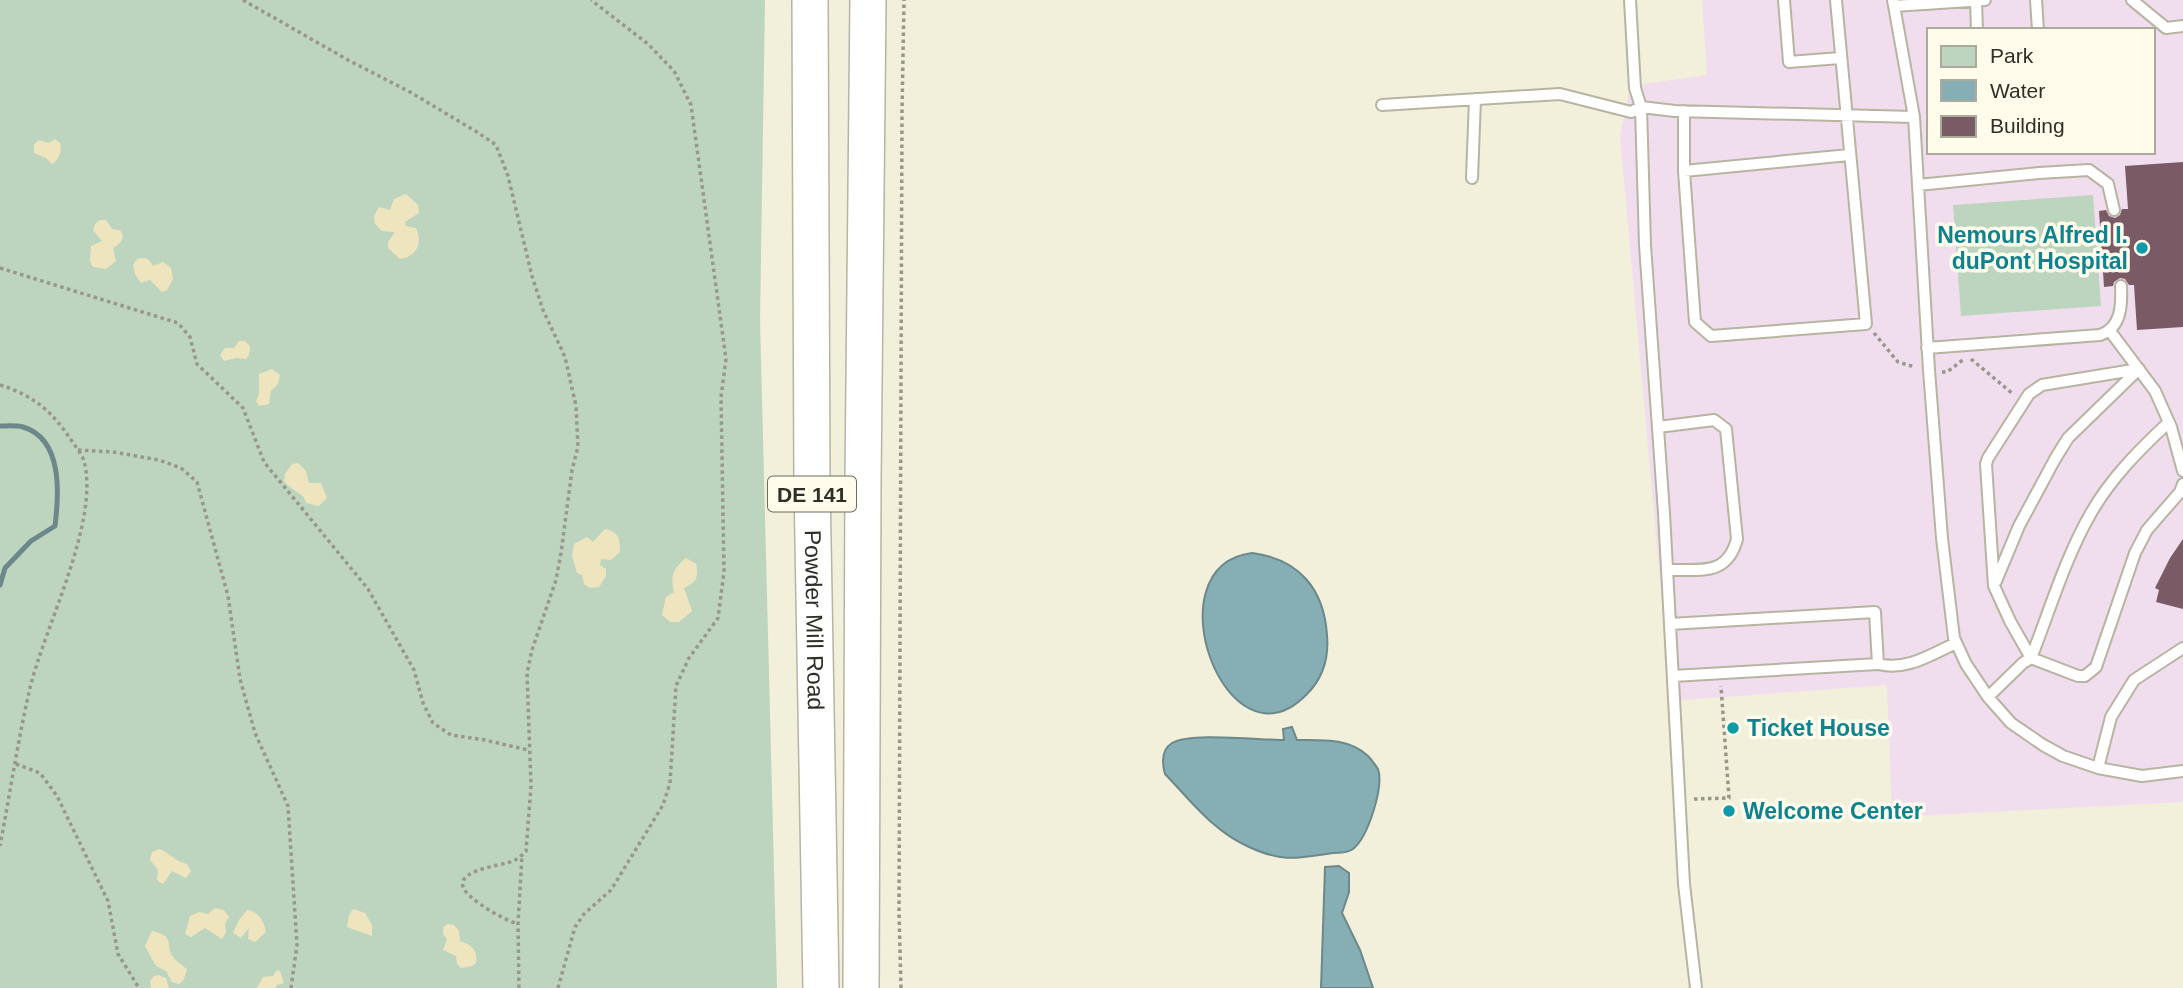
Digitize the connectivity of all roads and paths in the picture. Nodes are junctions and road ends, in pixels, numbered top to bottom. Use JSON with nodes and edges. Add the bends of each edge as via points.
{"nodes":[{"id":1,"x":243,"y":0,"type":"edge"},
{"id":2,"x":591,"y":0,"type":"edge"},
{"id":3,"x":810,"y":0,"type":"edge"},
{"id":4,"x":868,"y":0,"type":"edge"},
{"id":5,"x":904,"y":0,"type":"edge"},
{"id":6,"x":1630,"y":0,"type":"edge"},
{"id":7,"x":1784,"y":0,"type":"edge"},
{"id":8,"x":1836,"y":0,"type":"edge"},
{"id":9,"x":1985,"y":0,"type":"edge"},
{"id":10,"x":2036,"y":0,"type":"edge"},
{"id":11,"x":2132,"y":0,"type":"edge"},
{"id":12,"x":1947,"y":1,"type":"edge"},
{"id":13,"x":1976,"y":1,"type":"edge"},
{"id":14,"x":1894,"y":3,"type":"edge"},
{"id":15,"x":2183,"y":26,"type":"edge"},
{"id":16,"x":1977,"y":28,"type":"edge"},
{"id":17,"x":2038,"y":28,"type":"edge"},
{"id":18,"x":1840,"y":58,"type":"junction"},
{"id":19,"x":1475,"y":99,"type":"junction"},
{"id":20,"x":1381,"y":105,"type":"dead end"},
{"id":21,"x":1641,"y":107,"type":"junction"},
{"id":22,"x":1684,"y":111,"type":"junction"},
{"id":23,"x":1847,"y":115,"type":"junction"},
{"id":24,"x":1914,"y":117,"type":"junction"},
{"id":25,"x":1849,"y":155,"type":"junction"},
{"id":26,"x":1684,"y":171,"type":"junction"},
{"id":27,"x":1472,"y":178,"type":"dead end"},
{"id":28,"x":1918,"y":185,"type":"junction"},
{"id":29,"x":2114,"y":210,"type":"dead end"},
{"id":30,"x":0,"y":268,"type":"edge"},
{"id":31,"x":2122,"y":286,"type":"dead end"},
{"id":32,"x":1866,"y":324,"type":"junction"},
{"id":33,"x":2110,"y":331,"type":"junction"},
{"id":34,"x":1927,"y":348,"type":"junction"},
{"id":35,"x":1920,"y":368,"type":"dead end"},
{"id":36,"x":2139,"y":369,"type":"junction"},
{"id":37,"x":1942,"y":372,"type":"dead end"},
{"id":38,"x":0,"y":385,"type":"edge"},
{"id":39,"x":2018,"y":397,"type":"dead end"},
{"id":40,"x":2169,"y":422,"type":"junction"},
{"id":41,"x":1658,"y":426,"type":"junction"},
{"id":42,"x":78,"y":450,"type":"junction"},
{"id":43,"x":2183,"y":471,"type":"edge"},
{"id":44,"x":2183,"y":485,"type":"edge"},
{"id":45,"x":1667,"y":570,"type":"junction"},
{"id":46,"x":1994,"y":586,"type":"junction"},
{"id":47,"x":1670,"y":624,"type":"junction"},
{"id":48,"x":1956,"y":643,"type":"junction"},
{"id":49,"x":2183,"y":648,"type":"edge"},
{"id":50,"x":2031,"y":658,"type":"junction"},
{"id":51,"x":1878,"y":664,"type":"junction"},
{"id":52,"x":1720,"y":674,"type":"junction"},
{"id":53,"x":1673,"y":676,"type":"junction"},
{"id":54,"x":1988,"y":697,"type":"junction"},
{"id":55,"x":528,"y":750,"type":"junction"},
{"id":56,"x":16,"y":764,"type":"junction"},
{"id":57,"x":2098,"y":768,"type":"junction"},
{"id":58,"x":2183,"y":771,"type":"edge"},
{"id":59,"x":1680,"y":800,"type":"junction"},
{"id":60,"x":0,"y":846,"type":"edge"},
{"id":61,"x":522,"y":855,"type":"junction"},
{"id":62,"x":518,"y":924,"type":"junction"},
{"id":63,"x":139,"y":988,"type":"edge"},
{"id":64,"x":291,"y":988,"type":"edge"},
{"id":65,"x":519,"y":988,"type":"edge"},
{"id":66,"x":558,"y":988,"type":"edge"},
{"id":67,"x":821,"y":988,"type":"edge"},
{"id":68,"x":861,"y":988,"type":"edge"},
{"id":69,"x":901,"y":988,"type":"edge"},
{"id":70,"x":1696,"y":988,"type":"edge"}],
"edges":[{"from":1,"to":55,"type":"path","via":[[477,132],[496,145],[508,176],[532,276],[565,357],[576,406],[578,447],[556,580],[527,673]]},
{"from":2,"to":66,"type":"path","via":[[674,71],[691,105],[726,359],[721,397],[724,572],[718,618],[689,658],[676,686],[670,783],[663,806],[611,890],[575,927]]},
{"from":3,"to":67,"type":"highway","name":"Powder Mill Road","number":"DE 141"},
{"from":4,"to":68,"type":"highway","name":"Powder Mill Road","number":"DE 141"},
{"from":5,"to":69,"type":"path"},
{"from":6,"to":21,"type":"lane","via":[[1635,88]]},
{"from":7,"to":18,"type":"lane","via":[[1789,62]]},
{"from":8,"to":18,"type":"lane"},
{"from":9,"to":13,"type":"lane"},
{"from":10,"to":17,"type":"lane"},
{"from":11,"to":15,"type":"lane","via":[[2166,28]]},
{"from":12,"to":13,"type":"lane"},
{"from":12,"to":14,"type":"lane"},
{"from":13,"to":16,"type":"lane"},
{"from":14,"to":24,"type":"lane"},
{"from":18,"to":23,"type":"lane"},
{"from":19,"to":20,"type":"lane"},
{"from":19,"to":21,"type":"lane","via":[[1560,94],[1631,112]]},
{"from":19,"to":27,"type":"lane"},
{"from":21,"to":22,"type":"lane"},
{"from":21,"to":41,"type":"lane"},
{"from":22,"to":23,"type":"lane"},
{"from":22,"to":26,"type":"lane"},
{"from":23,"to":24,"type":"lane"},
{"from":23,"to":25,"type":"lane"},
{"from":24,"to":28,"type":"lane"},
{"from":25,"to":26,"type":"lane"},
{"from":25,"to":32,"type":"lane"},
{"from":26,"to":32,"type":"lane","via":[[1695,321],[1711,336]]},
{"from":28,"to":29,"type":"lane","via":[[2088,170],[2108,184]]},
{"from":28,"to":34,"type":"lane"},
{"from":30,"to":55,"type":"path","via":[[177,323],[190,337],[197,363],[243,408],[264,462],[368,589],[414,670],[433,723],[451,735]]},
{"from":31,"to":33,"type":"lane","via":[[2119,315]]},
{"from":32,"to":35,"type":"path","via":[[1898,362]]},
{"from":33,"to":34,"type":"lane"},
{"from":33,"to":36,"type":"lane"},
{"from":34,"to":48,"type":"lane","via":[[1943,549]]},
{"from":36,"to":40,"type":"lane"},
{"from":36,"to":46,"type":"lane","via":[[2068,438],[2019,526]]},
{"from":36,"to":46,"type":"lane","via":[[2042,385],[2029,394],[1986,464]]},
{"from":37,"to":39,"type":"path","via":[[1968,357]]},
{"from":38,"to":42,"type":"path","via":[[44,405]]},
{"from":40,"to":43,"type":"lane"},
{"from":40,"to":50,"type":"lane","via":[[2131,460],[2091,512]]},
{"from":41,"to":45,"type":"lane"},
{"from":41,"to":45,"type":"lane","via":[[1714,420],[1727,429],[1737,539],[1733,554],[1723,565]]},
{"from":42,"to":56,"type":"path","via":[[84,459],[87,485],[83,529],[30,688]]},
{"from":42,"to":64,"type":"path","via":[[159,460],[181,468],[197,482],[228,596],[240,679],[255,733],[288,806],[296,945]]},
{"from":44,"to":50,"type":"lane","via":[[2135,553],[2096,667],[2078,676]]},
{"from":45,"to":47,"type":"lane"},
{"from":46,"to":50,"type":"lane"},
{"from":47,"to":51,"type":"lane","via":[[1875,612]]},
{"from":47,"to":53,"type":"lane"},
{"from":48,"to":51,"type":"lane","via":[[1914,664]]},
{"from":48,"to":54,"type":"lane"},
{"from":49,"to":57,"type":"lane","via":[[2134,680],[2111,717]]},
{"from":50,"to":54,"type":"lane"},
{"from":51,"to":52,"type":"lane"},
{"from":52,"to":53,"type":"lane"},
{"from":52,"to":59,"type":"path","via":[[1729,797]]},
{"from":53,"to":59,"type":"lane"},
{"from":54,"to":57,"type":"lane","via":[[2011,723],[2043,745]]},
{"from":55,"to":61,"type":"path","via":[[531,786]]},
{"from":56,"to":60,"type":"path"},
{"from":56,"to":63,"type":"path","via":[[40,773],[57,796],[108,901],[118,954]]},
{"from":57,"to":58,"type":"lane","via":[[2142,775]]},
{"from":59,"to":70,"type":"lane"},
{"from":61,"to":62,"type":"path"},
{"from":61,"to":62,"type":"path","via":[[478,869],[463,884],[470,896]]},
{"from":62,"to":65,"type":"path"}]}
